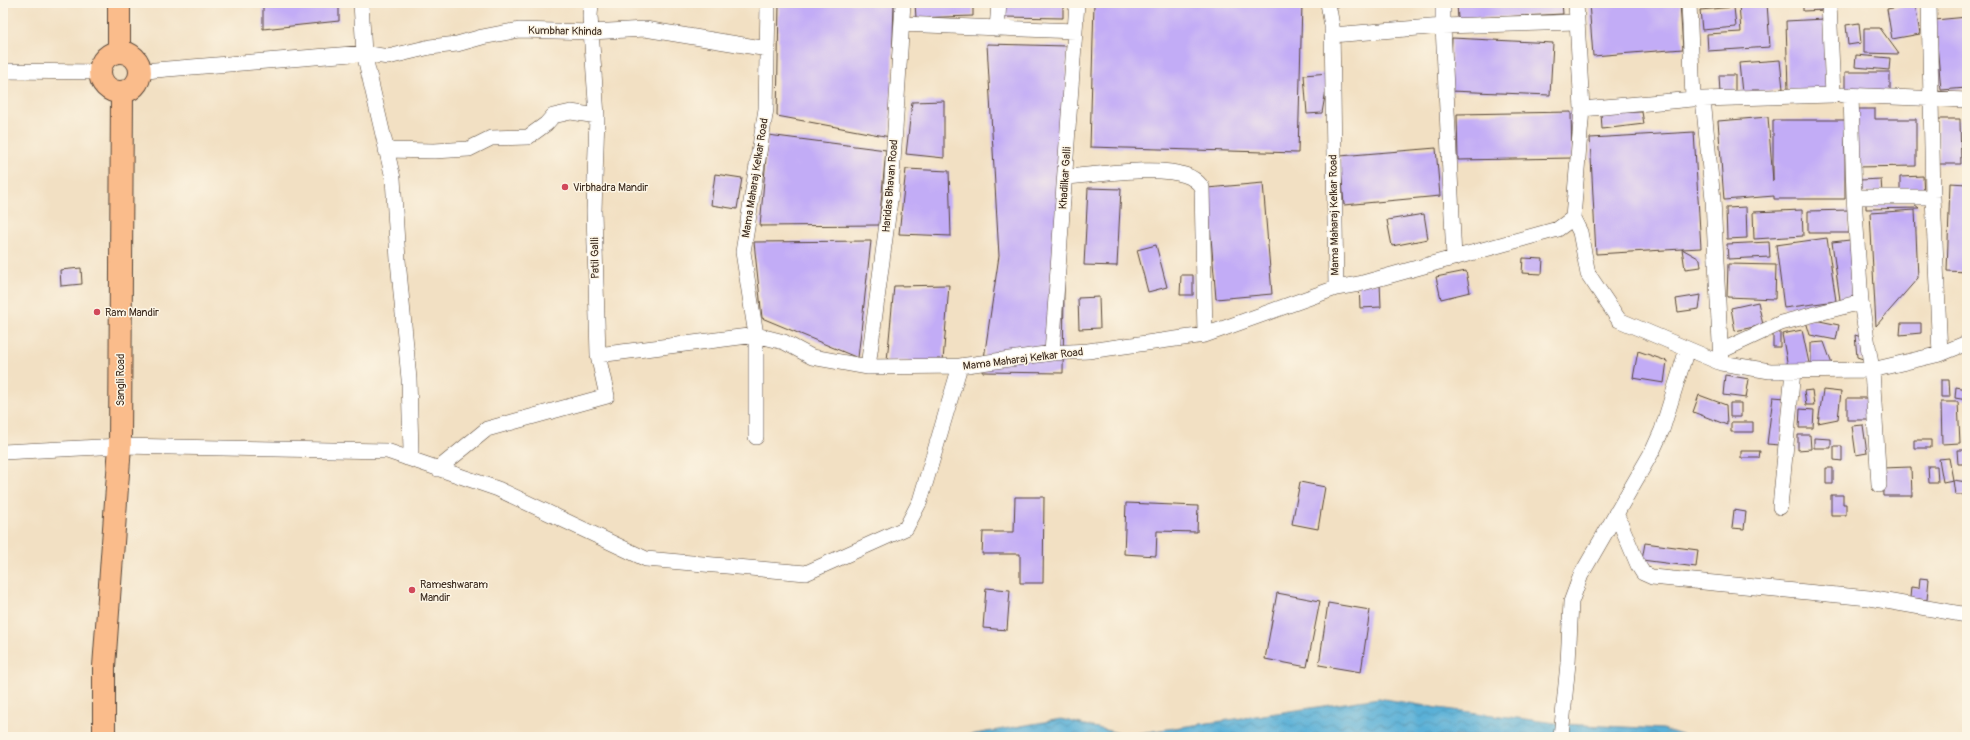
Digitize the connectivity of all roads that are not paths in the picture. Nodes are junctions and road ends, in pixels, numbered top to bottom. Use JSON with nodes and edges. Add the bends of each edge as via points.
{"nodes":[{"id":1,"x":119,"y":3,"type":"edge"},
{"id":2,"x":361,"y":3,"type":"edge"},
{"id":3,"x":591,"y":3,"type":"edge"},
{"id":4,"x":768,"y":3,"type":"edge"},
{"id":5,"x":903,"y":3,"type":"edge"},
{"id":6,"x":999,"y":3,"type":"edge"},
{"id":7,"x":1077,"y":3,"type":"edge"},
{"id":8,"x":1328,"y":3,"type":"edge"},
{"id":9,"x":1443,"y":3,"type":"edge"},
{"id":10,"x":1576,"y":3,"type":"edge"},
{"id":11,"x":1689,"y":3,"type":"edge"},
{"id":12,"x":1829,"y":3,"type":"edge"},
{"id":13,"x":1929,"y":3,"type":"edge"},
{"id":14,"x":1577,"y":22,"type":"junction"},
{"id":15,"x":902,"y":24,"type":"junction"},
{"id":16,"x":1443,"y":26,"type":"junction"},
{"id":17,"x":997,"y":29,"type":"junction"},
{"id":18,"x":1075,"y":31,"type":"junction"},
{"id":19,"x":591,"y":32,"type":"junction"},
{"id":20,"x":1332,"y":35,"type":"junction"},
{"id":21,"x":768,"y":49,"type":"junction"},
{"id":22,"x":119,"y":51,"type":"junction"},
{"id":23,"x":364,"y":54,"type":"junction"},
{"id":24,"x":3,"y":71,"type":"edge"},
{"id":25,"x":100,"y":72,"type":"junction"},
{"id":26,"x":140,"y":72,"type":"junction"},
{"id":27,"x":122,"y":92,"type":"junction"},
{"id":28,"x":1833,"y":95,"type":"junction"},
{"id":29,"x":1851,"y":95,"type":"junction"},
{"id":30,"x":1932,"y":97,"type":"junction"},
{"id":31,"x":1698,"y":99,"type":"junction"},
{"id":32,"x":1967,"y":100,"type":"edge"},
{"id":33,"x":1582,"y":109,"type":"junction"},
{"id":34,"x":598,"y":116,"type":"junction"},
{"id":35,"x":386,"y":150,"type":"junction"},
{"id":36,"x":1066,"y":177,"type":"junction"},
{"id":37,"x":1854,"y":197,"type":"junction"},
{"id":38,"x":1934,"y":197,"type":"junction"},
{"id":39,"x":1573,"y":218,"type":"junction"},
{"id":40,"x":1454,"y":258,"type":"junction"},
{"id":41,"x":1336,"y":288,"type":"junction"},
{"id":42,"x":1861,"y":302,"type":"junction"},
{"id":43,"x":756,"y":335,"type":"junction"},
{"id":44,"x":1205,"y":335,"type":"junction"},
{"id":45,"x":1967,"y":343,"type":"edge"},
{"id":46,"x":1686,"y":349,"type":"junction"},
{"id":47,"x":1052,"y":353,"type":"junction"},
{"id":48,"x":1940,"y":354,"type":"junction"},
{"id":49,"x":598,"y":355,"type":"junction"},
{"id":50,"x":1721,"y":357,"type":"junction"},
{"id":51,"x":960,"y":366,"type":"junction"},
{"id":52,"x":868,"y":367,"type":"junction"},
{"id":53,"x":1872,"y":370,"type":"junction"},
{"id":54,"x":1793,"y":371,"type":"junction"},
{"id":55,"x":756,"y":437,"type":"dead end"},
{"id":56,"x":120,"y":446,"type":"junction"},
{"id":57,"x":3,"y":452,"type":"edge"},
{"id":58,"x":408,"y":458,"type":"junction"},
{"id":59,"x":438,"y":469,"type":"junction"},
{"id":60,"x":1879,"y":485,"type":"dead end"},
{"id":61,"x":1780,"y":507,"type":"dead end"},
{"id":62,"x":1616,"y":513,"type":"junction"},
{"id":63,"x":1967,"y":615,"type":"edge"},
{"id":64,"x":104,"y":737,"type":"edge"},
{"id":65,"x":1561,"y":737,"type":"edge"}],
"edges":[{"from":1,"to":22,"type":"highway"},
{"from":2,"to":23,"type":"street"},
{"from":3,"to":19,"type":"street","name":"Patil Galli"},
{"from":4,"to":21,"type":"street","name":"Mama Maharaj Kelkar Road"},
{"from":5,"to":15,"type":"street","name":"Haridas Bhavan Road"},
{"from":6,"to":17,"type":"street"},
{"from":7,"to":18,"type":"street","name":"Khadilkar Galli"},
{"from":8,"to":20,"type":"street","name":"Mama Maharaj Kelkar Road"},
{"from":9,"to":16,"type":"street"},
{"from":10,"to":14,"type":"street"},
{"from":11,"to":31,"type":"street"},
{"from":12,"to":28,"type":"street"},
{"from":13,"to":30,"type":"street"},
{"from":14,"to":16,"type":"street"},
{"from":14,"to":33,"type":"street"},
{"from":15,"to":17,"type":"street"},
{"from":15,"to":52,"type":"street","name":"Haridas Bhavan Road","via":[[891,193]]},
{"from":16,"to":20,"type":"street"},
{"from":16,"to":40,"type":"street"},
{"from":17,"to":18,"type":"street"},
{"from":18,"to":36,"type":"street","name":"Khadilkar Galli"},
{"from":19,"to":21,"type":"street","name":"Kumbhar Khinda","via":[[645,30]]},
{"from":19,"to":23,"type":"street","name":"Kumbhar Khinda","via":[[518,30],[388,57]]},
{"from":19,"to":34,"type":"street","name":"Patil Galli"},
{"from":20,"to":41,"type":"street","name":"Mama Maharaj Kelkar Road"},
{"from":21,"to":43,"type":"street","name":"Mama Maharaj Kelkar Road","via":[[766,109],[744,252]]},
{"from":22,"to":25,"type":"highway","via":[[103,60]]},
{"from":22,"to":26,"type":"highway","via":[[132,55],[137,60]]},
{"from":23,"to":26,"type":"street","name":"Kumbhar Khinda"},
{"from":23,"to":35,"type":"street"},
{"from":24,"to":25,"type":"street"},
{"from":25,"to":27,"type":"highway","via":[[104,85],[116,92]]},
{"from":26,"to":27,"type":"highway","via":[[133,88]]},
{"from":27,"to":56,"type":"highway","name":"Sangli Road"},
{"from":28,"to":29,"type":"street"},
{"from":28,"to":31,"type":"street"},
{"from":29,"to":30,"type":"street"},
{"from":29,"to":37,"type":"street"},
{"from":30,"to":32,"type":"street"},
{"from":30,"to":38,"type":"street"},
{"from":31,"to":33,"type":"street"},
{"from":31,"to":50,"type":"street","via":[[1713,200]]},
{"from":33,"to":39,"type":"street"},
{"from":34,"to":35,"type":"street","via":[[571,112],[553,116],[528,137],[491,138],[470,149]]},
{"from":34,"to":49,"type":"street","name":"Patil Galli","via":[[594,211]]},
{"from":35,"to":58,"type":"street","via":[[392,178],[409,379],[411,451]]},
{"from":36,"to":44,"type":"street","via":[[1156,170],[1184,174],[1196,180],[1202,187]]},
{"from":36,"to":47,"type":"street","name":"Khadilkar Galli"},
{"from":37,"to":38,"type":"street"},
{"from":37,"to":42,"type":"street"},
{"from":38,"to":48,"type":"street"},
{"from":39,"to":40,"type":"street","via":[[1558,229]]},
{"from":39,"to":46,"type":"street","via":[[1580,232],[1588,274],[1620,320]]},
{"from":40,"to":41,"type":"street","via":[[1360,284]]},
{"from":41,"to":44,"type":"street","name":"Mama Maharaj Kelkar Road"},
{"from":42,"to":50,"type":"street","via":[[1781,323]]},
{"from":42,"to":53,"type":"street"},
{"from":43,"to":49,"type":"street"},
{"from":43,"to":52,"type":"street","name":"Mama Maharaj Kelkar Road","via":[[784,342],[812,357]]},
{"from":43,"to":55,"type":"street"},
{"from":44,"to":47,"type":"street","name":"Mama Maharaj Kelkar Road","via":[[1088,351]]},
{"from":45,"to":48,"type":"street"},
{"from":46,"to":50,"type":"street"},
{"from":46,"to":62,"type":"street","via":[[1662,430]]},
{"from":47,"to":51,"type":"street","name":"Mama Maharaj Kelkar Road"},
{"from":48,"to":53,"type":"street"},
{"from":49,"to":59,"type":"street","name":"Patil Galli","via":[[607,396],[487,430]]},
{"from":50,"to":54,"type":"street","via":[[1770,371]]},
{"from":51,"to":52,"type":"street","name":"Mama Maharaj Kelkar Road"},
{"from":51,"to":59,"type":"street","via":[[920,500],[906,528],[806,573],[646,559],[498,489]]},
{"from":53,"to":54,"type":"street"},
{"from":53,"to":60,"type":"street"},
{"from":54,"to":61,"type":"street"},
{"from":56,"to":57,"type":"street"},
{"from":56,"to":58,"type":"street","via":[[387,451]]},
{"from":56,"to":64,"type":"highway","name":"Sangli Road","via":[[104,666]]},
{"from":58,"to":59,"type":"street"},
{"from":62,"to":63,"type":"street","via":[[1638,565],[1644,574],[1652,577],[1870,598]]},
{"from":62,"to":65,"type":"street","via":[[1581,575],[1571,602]]}]}
